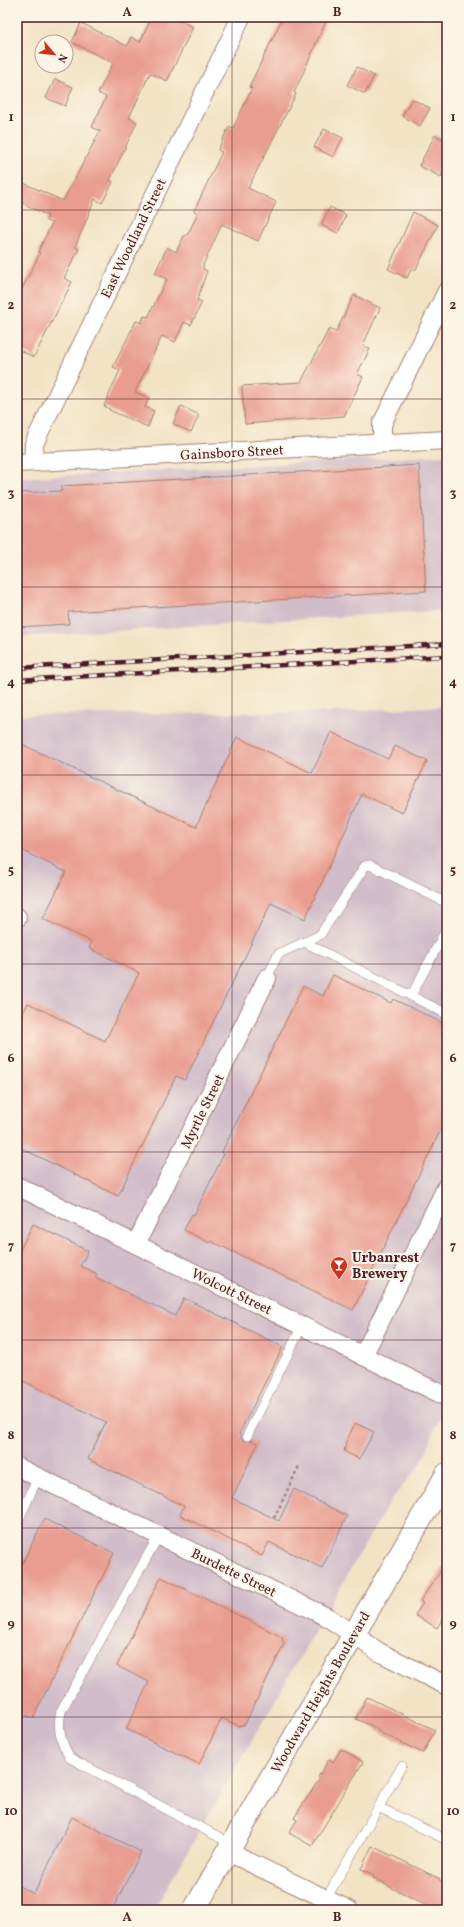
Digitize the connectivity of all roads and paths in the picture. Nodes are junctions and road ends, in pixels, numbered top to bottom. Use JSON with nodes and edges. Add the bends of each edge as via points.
{"nodes":[{"id":1,"x":241,"y":17,"type":"edge"},
{"id":2,"x":447,"y":291,"type":"edge"},
{"id":3,"x":447,"y":440,"type":"edge"},
{"id":4,"x":382,"y":444,"type":"junction"},
{"id":5,"x":25,"y":463,"type":"edge"},
{"id":6,"x":447,"y":903,"type":"edge"},
{"id":7,"x":447,"y":928,"type":"edge"},
{"id":8,"x":304,"y":942,"type":"junction"},
{"id":9,"x":267,"y":978,"type":"joint"},
{"id":10,"x":411,"y":996,"type":"junction"},
{"id":11,"x":447,"y":1014,"type":"edge"},
{"id":12,"x":17,"y":1186,"type":"edge"},
{"id":13,"x":447,"y":1186,"type":"edge"},
{"id":14,"x":136,"y":1244,"type":"junction"},
{"id":15,"x":302,"y":1326,"type":"junction"},
{"id":16,"x":363,"y":1356,"type":"junction"},
{"id":17,"x":447,"y":1397,"type":"edge"},
{"id":18,"x":247,"y":1436,"type":"dead end"},
{"id":19,"x":300,"y":1464,"type":"dead end"},
{"id":20,"x":17,"y":1467,"type":"edge"},
{"id":21,"x":447,"y":1474,"type":"edge"},
{"id":22,"x":38,"y":1477,"type":"junction"},
{"id":23,"x":274,"y":1518,"type":"dead end"},
{"id":24,"x":17,"y":1524,"type":"edge"},
{"id":25,"x":159,"y":1535,"type":"junction"},
{"id":26,"x":354,"y":1635,"type":"junction"},
{"id":27,"x":446,"y":1683,"type":"edge"},
{"id":28,"x":402,"y":1766,"type":"dead end"},
{"id":29,"x":378,"y":1807,"type":"junction"},
{"id":30,"x":447,"y":1840,"type":"edge"},
{"id":31,"x":230,"y":1848,"type":"junction"},
{"id":32,"x":326,"y":1899,"type":"junction"},
{"id":33,"x":194,"y":1910,"type":"edge"},
{"id":34,"x":349,"y":1910,"type":"edge"}],
"edges":[{"from":1,"to":5,"type":"street","name":"East Woodland Street"},
{"from":2,"to":4,"type":"street","via":[[382,424]]},
{"from":3,"to":4,"type":"street","name":"Gainsboro Street"},
{"from":4,"to":5,"type":"street","name":"Gainsboro Street"},
{"from":6,"to":8,"type":"lane","via":[[370,865],[365,866],[320,935]]},
{"from":7,"to":10,"type":"lane"},
{"from":8,"to":9,"type":"lane","via":[[278,954]]},
{"from":8,"to":10,"type":"lane"},
{"from":9,"to":14,"type":"street","name":"Myrtle Street"},
{"from":10,"to":11,"type":"lane"},
{"from":12,"to":14,"type":"street","name":"Wolcott Street"},
{"from":13,"to":16,"type":"street"},
{"from":14,"to":15,"type":"street","name":"Wolcott Street"},
{"from":15,"to":16,"type":"street","name":"Wolcott Street"},
{"from":15,"to":18,"type":"lane"},
{"from":16,"to":17,"type":"street","name":"Wolcott Street"},
{"from":19,"to":23,"type":"path"},
{"from":20,"to":22,"type":"street","name":"Burdette Street"},
{"from":21,"to":26,"type":"street","name":"Woodward Heights Boulevard"},
{"from":22,"to":24,"type":"lane"},
{"from":22,"to":25,"type":"street","name":"Burdette Street"},
{"from":25,"to":26,"type":"street","name":"Burdette Street","via":[[327,1617]]},
{"from":25,"to":31,"type":"lane","via":[[61,1712],[58,1724],[61,1741],[70,1758]]},
{"from":26,"to":27,"type":"street","name":"Burdette Street","via":[[379,1652]]},
{"from":26,"to":31,"type":"street","name":"Woodward Heights Boulevard"},
{"from":28,"to":29,"type":"lane"},
{"from":29,"to":30,"type":"lane"},
{"from":29,"to":32,"type":"lane"},
{"from":31,"to":32,"type":"street"},
{"from":31,"to":33,"type":"street","name":"Woodward Heights Boulevard"},
{"from":32,"to":34,"type":"street"}]}
